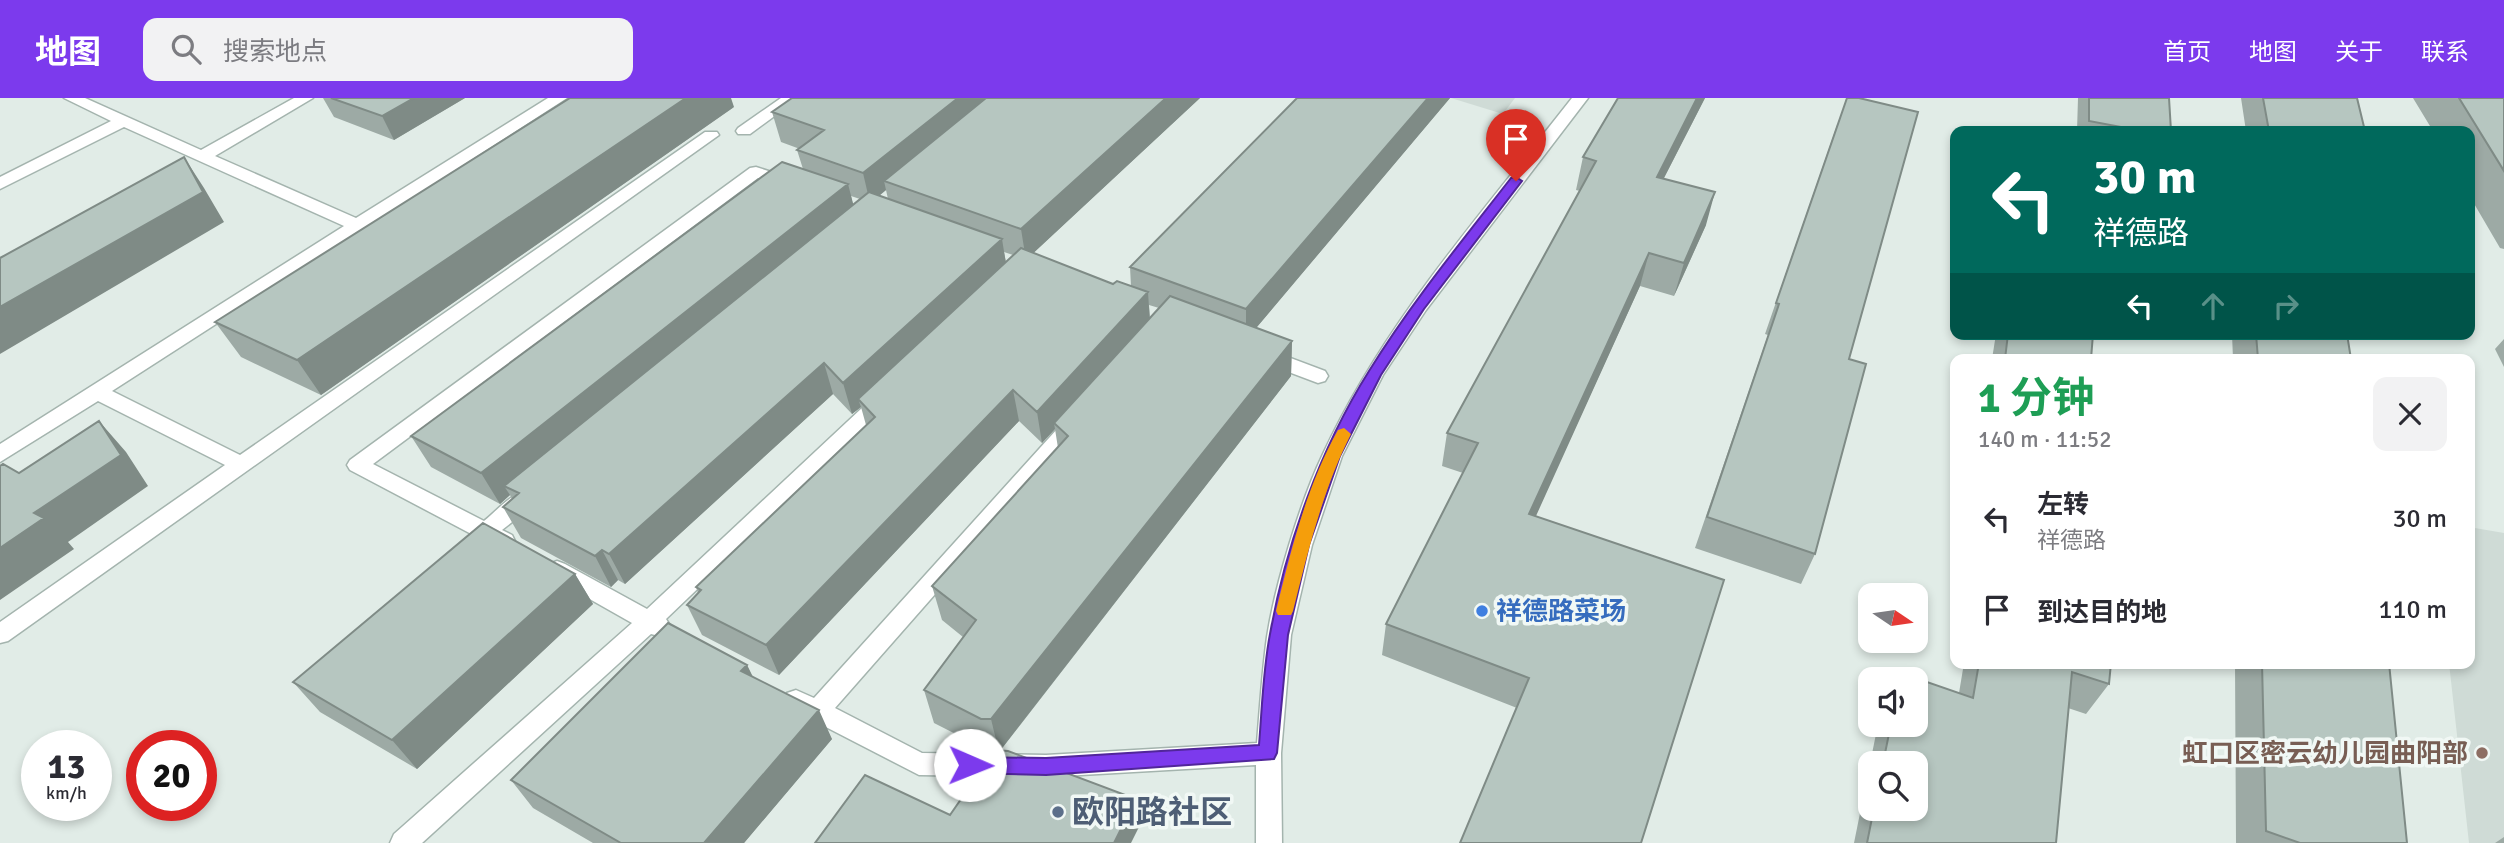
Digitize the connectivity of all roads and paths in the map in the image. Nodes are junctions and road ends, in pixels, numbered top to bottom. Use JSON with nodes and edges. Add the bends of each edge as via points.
{"nodes":[{"id":1,"x":72,"y":98,"type":"edge"},
{"id":2,"x":305,"y":98,"type":"edge"},
{"id":3,"x":559,"y":98,"type":"edge"},
{"id":4,"x":791,"y":98,"type":"edge"},
{"id":5,"x":1580,"y":98,"type":"edge"},
{"id":6,"x":123,"y":121,"type":"junction"},
{"id":7,"x":744,"y":131,"type":"dead end"},
{"id":8,"x":711,"y":135,"type":"dead end"},
{"id":9,"x":202,"y":156,"type":"junction"},
{"id":10,"x":0,"y":184,"type":"edge"},
{"id":11,"x":808,"y":190,"type":"edge"},
{"id":12,"x":357,"y":225,"type":"junction"},
{"id":13,"x":1243,"y":347,"type":"edge"},
{"id":14,"x":1318,"y":376,"type":"dead end"},
{"id":15,"x":902,"y":382,"type":"edge"},
{"id":16,"x":97,"y":392,"type":"junction"},
{"id":17,"x":1094,"y":402,"type":"edge"},
{"id":18,"x":0,"y":454,"type":"edge"},
{"id":19,"x":241,"y":464,"type":"junction"},
{"id":20,"x":540,"y":487,"type":"edge"},
{"id":21,"x":486,"y":531,"type":"junction"},
{"id":22,"x":521,"y":551,"type":"edge"},
{"id":23,"x":544,"y":563,"type":"edge"},
{"id":24,"x":649,"y":621,"type":"junction"},
{"id":25,"x":0,"y":634,"type":"edge"},
{"id":26,"x":685,"y":640,"type":"edge"},
{"id":27,"x":781,"y":692,"type":"edge"},
{"id":28,"x":817,"y":711,"type":"junction"},
{"id":29,"x":1268,"y":753,"type":"junction"},
{"id":30,"x":403,"y":843,"type":"edge"},
{"id":31,"x":1269,"y":843,"type":"edge"}],
"edges":[{"from":1,"to":6,"type":"street"},
{"from":2,"to":9,"type":"street"},
{"from":3,"to":12,"type":"street"},
{"from":4,"to":7,"type":"street"},
{"from":5,"to":29,"type":"street","via":[[1419,306],[1374,374],[1332,456],[1301,545],[1279,635]]},
{"from":6,"to":9,"type":"street"},
{"from":6,"to":10,"type":"street"},
{"from":8,"to":19,"type":"street"},
{"from":9,"to":12,"type":"street"},
{"from":11,"to":21,"type":"street","via":[[756,172],[357,465]]},
{"from":12,"to":16,"type":"street"},
{"from":13,"to":14,"type":"street"},
{"from":15,"to":24,"type":"street"},
{"from":16,"to":18,"type":"street"},
{"from":16,"to":19,"type":"street"},
{"from":17,"to":28,"type":"street"},
{"from":19,"to":25,"type":"street"},
{"from":20,"to":21,"type":"street"},
{"from":21,"to":22,"type":"street"},
{"from":23,"to":24,"type":"street"},
{"from":24,"to":26,"type":"street"},
{"from":24,"to":30,"type":"street"},
{"from":27,"to":28,"type":"street"},
{"from":28,"to":29,"type":"street","via":[[919,764],[1046,766]]},
{"from":29,"to":31,"type":"street"}]}
